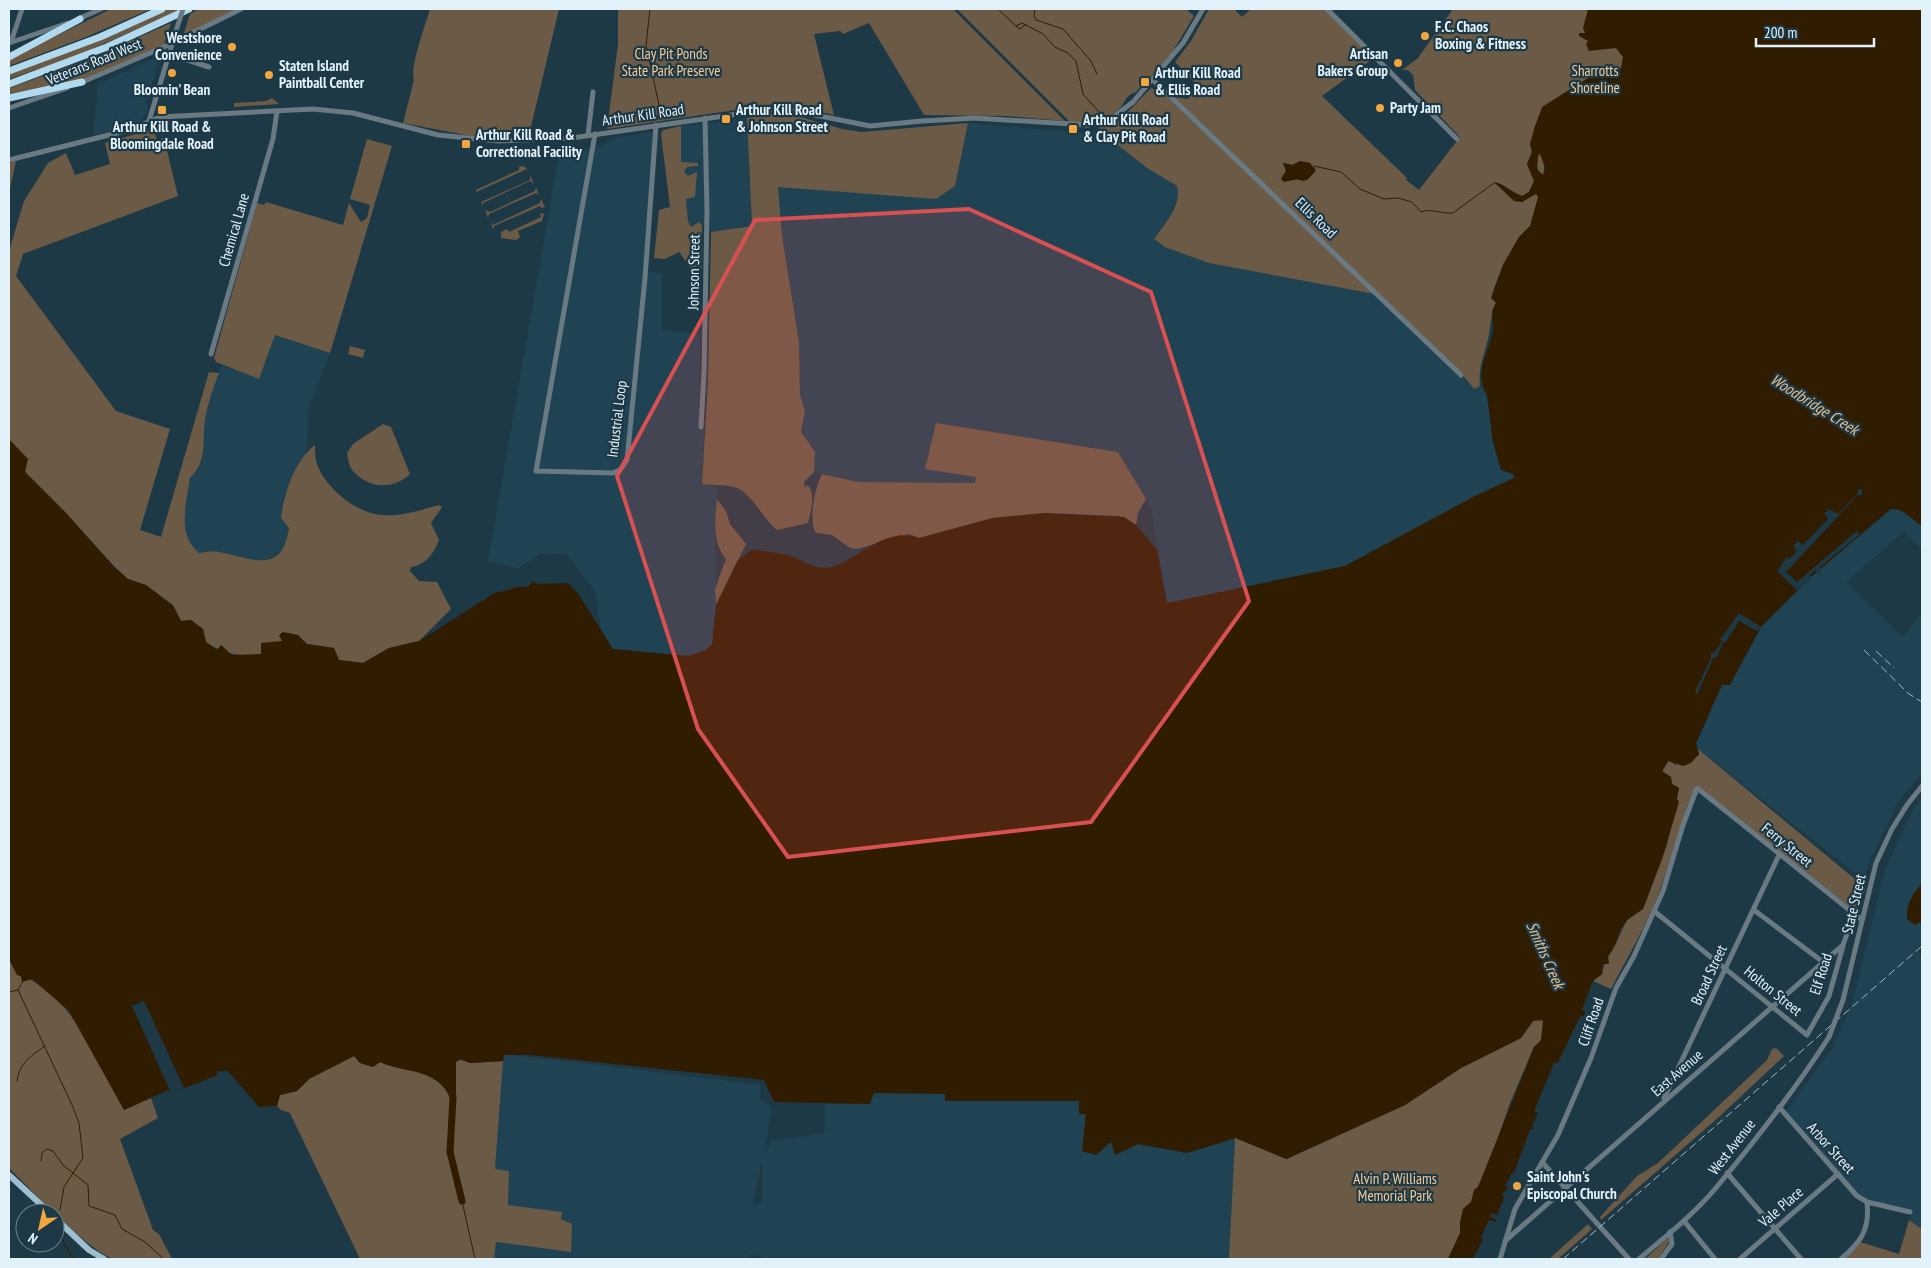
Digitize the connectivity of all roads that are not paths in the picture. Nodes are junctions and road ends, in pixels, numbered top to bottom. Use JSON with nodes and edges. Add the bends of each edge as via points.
{"nodes":[{"id":1,"x":22,"y":9,"type":"edge"},
{"id":2,"x":100,"y":9,"type":"edge"},
{"id":3,"x":162,"y":9,"type":"edge"},
{"id":4,"x":183,"y":9,"type":"edge"},
{"id":5,"x":190,"y":9,"type":"edge"},
{"id":6,"x":241,"y":9,"type":"edge"},
{"id":7,"x":1203,"y":9,"type":"edge"},
{"id":8,"x":1327,"y":9,"type":"edge"},
{"id":9,"x":80,"y":18,"type":"junction"},
{"id":10,"x":10,"y":43,"type":"edge"},
{"id":11,"x":172,"y":43,"type":"junction"},
{"id":12,"x":169,"y":54,"type":"junction"},
{"id":13,"x":9,"y":57,"type":"edge"},
{"id":14,"x":209,"y":67,"type":"dead end"},
{"id":15,"x":9,"y":71,"type":"edge"},
{"id":16,"x":1153,"y":80,"type":"junction"},
{"id":17,"x":82,"y":82,"type":"junction"},
{"id":18,"x":9,"y":84,"type":"edge"},
{"id":19,"x":593,"y":92,"type":"dead end"},
{"id":20,"x":9,"y":98,"type":"edge"},
{"id":21,"x":9,"y":108,"type":"edge"},
{"id":22,"x":277,"y":111,"type":"junction"},
{"id":23,"x":705,"y":118,"type":"junction"},
{"id":24,"x":149,"y":121,"type":"junction"},
{"id":25,"x":656,"y":125,"type":"junction"},
{"id":26,"x":595,"y":134,"type":"junction"},
{"id":27,"x":588,"y":135,"type":"junction"},
{"id":28,"x":1457,"y":139,"type":"dead end"},
{"id":29,"x":9,"y":160,"type":"edge"},
{"id":30,"x":211,"y":354,"type":"dead end"},
{"id":31,"x":1461,"y":375,"type":"dead end"},
{"id":32,"x":701,"y":427,"type":"dead end"},
{"id":33,"x":1922,"y":786,"type":"edge"},
{"id":34,"x":1697,"y":788,"type":"joint"},
{"id":35,"x":1779,"y":855,"type":"junction"},
{"id":36,"x":1754,"y":910,"type":"junction"},
{"id":37,"x":1654,"y":911,"type":"junction"},
{"id":38,"x":1854,"y":914,"type":"junction"},
{"id":39,"x":1862,"y":920,"type":"junction"},
{"id":40,"x":1843,"y":945,"type":"junction"},
{"id":41,"x":1823,"y":962,"type":"junction"},
{"id":42,"x":1726,"y":969,"type":"junction"},
{"id":43,"x":1773,"y":1007,"type":"junction"},
{"id":44,"x":1807,"y":1035,"type":"joint"},
{"id":45,"x":1829,"y":1037,"type":"joint"},
{"id":46,"x":1659,"y":1104,"type":"junction"},
{"id":47,"x":1779,"y":1107,"type":"junction"},
{"id":48,"x":1542,"y":1162,"type":"junction"},
{"id":49,"x":1727,"y":1173,"type":"junction"},
{"id":50,"x":1838,"y":1174,"type":"junction"},
{"id":51,"x":9,"y":1175,"type":"edge"},
{"id":52,"x":1566,"y":1188,"type":"junction"},
{"id":53,"x":1867,"y":1202,"type":"junction"},
{"id":54,"x":39,"y":1203,"type":"edge"},
{"id":55,"x":1910,"y":1212,"type":"dead end"},
{"id":56,"x":1684,"y":1221,"type":"junction"},
{"id":57,"x":65,"y":1227,"type":"edge"},
{"id":58,"x":1774,"y":1228,"type":"junction"},
{"id":59,"x":1670,"y":1232,"type":"junction"},
{"id":60,"x":1504,"y":1242,"type":"junction"},
{"id":61,"x":104,"y":1259,"type":"edge"},
{"id":62,"x":1500,"y":1259,"type":"edge"},
{"id":63,"x":1629,"y":1259,"type":"edge"},
{"id":64,"x":1640,"y":1259,"type":"edge"},
{"id":65,"x":1661,"y":1259,"type":"edge"},
{"id":66,"x":1715,"y":1259,"type":"edge"},
{"id":67,"x":1740,"y":1259,"type":"edge"},
{"id":68,"x":1801,"y":1259,"type":"edge"},
{"id":69,"x":1840,"y":1259,"type":"edge"}],
"edges":[{"from":1,"to":10,"type":"street"},
{"from":2,"to":9,"type":"street"},
{"from":3,"to":15,"type":"highway","via":[[100,37]]},
{"from":4,"to":11,"type":"street","bridge":true},
{"from":5,"to":18,"type":"highway","via":[[108,47]]},
{"from":6,"to":11,"type":"street","name":"Veterans Road West"},
{"from":7,"to":16,"type":"street","name":"Arthur Kill Road","via":[[1183,43]]},
{"from":8,"to":28,"type":"street"},
{"from":9,"to":10,"type":"street"},
{"from":9,"to":13,"type":"highway"},
{"from":11,"to":12,"type":"street"},
{"from":11,"to":17,"type":"street","name":"Veterans Road West"},
{"from":12,"to":14,"type":"street"},
{"from":12,"to":24,"type":"street"},
{"from":16,"to":23,"type":"street","name":"Arthur Kill Road","via":[[1116,116],[1088,125],[975,118],[870,126],[780,108]]},
{"from":16,"to":31,"type":"street","name":"Ellis Road"},
{"from":17,"to":20,"type":"highway"},
{"from":17,"to":21,"type":"street","name":"Veterans Road West"},
{"from":19,"to":27,"type":"street"},
{"from":22,"to":24,"type":"street","name":"Arthur Kill Road","via":[[166,116]]},
{"from":22,"to":27,"type":"street","name":"Arthur Kill Road","via":[[332,109],[418,131],[479,140],[537,141]]},
{"from":22,"to":30,"type":"street","name":"Chemical Lane","via":[[273,139]]},
{"from":23,"to":25,"type":"street","name":"Arthur Kill Road"},
{"from":23,"to":32,"type":"street","name":"Johnson Street","via":[[707,210]]},
{"from":24,"to":29,"type":"street","name":"Arthur Kill Road","via":[[129,130]]},
{"from":25,"to":26,"type":"street","name":"Arthur Kill Road"},
{"from":25,"to":26,"type":"street","name":"Industrial Loop","via":[[627,460],[620,470],[613,473],[536,471]]},
{"from":26,"to":27,"type":"street","name":"Arthur Kill Road"},
{"from":33,"to":39,"type":"street","name":"State Street","via":[[1892,829],[1876,863]]},
{"from":34,"to":35,"type":"street","name":"Ferry Street"},
{"from":34,"to":37,"type":"street","name":"Cliff Road"},
{"from":35,"to":36,"type":"street","name":"Broad Street"},
{"from":35,"to":38,"type":"street","name":"Ferry Street"},
{"from":36,"to":41,"type":"street"},
{"from":36,"to":42,"type":"street","name":"Broad Street"},
{"from":37,"to":42,"type":"street","name":"Holton Street"},
{"from":37,"to":48,"type":"street","name":"Cliff Road","via":[[1616,988],[1558,1135]]},
{"from":38,"to":39,"type":"street","name":"Ferry Street"},
{"from":38,"to":40,"type":"street"},
{"from":39,"to":45,"type":"street","name":"State Street","bridge":true,"via":[[1843,1000]]},
{"from":40,"to":41,"type":"street","name":"East Avenue"},
{"from":40,"to":44,"type":"street","name":"Elf Road","via":[[1829,996]]},
{"from":41,"to":43,"type":"street","name":"East Avenue"},
{"from":42,"to":43,"type":"street","name":"Holton Street"},
{"from":42,"to":46,"type":"street","name":"Broad Street","via":[[1670,1089]]},
{"from":43,"to":44,"type":"street","name":"Holton Street"},
{"from":43,"to":46,"type":"street","name":"East Avenue"},
{"from":45,"to":47,"type":"street","name":"West Avenue"},
{"from":46,"to":52,"type":"street","name":"East Avenue"},
{"from":47,"to":49,"type":"street","name":"West Avenue"},
{"from":47,"to":50,"type":"street","name":"Arbor Street"},
{"from":48,"to":52,"type":"street"},
{"from":48,"to":60,"type":"street","name":"Cliff Road","via":[[1521,1195]]},
{"from":49,"to":56,"type":"street","name":"West Avenue"},
{"from":49,"to":58,"type":"street"},
{"from":50,"to":53,"type":"street","name":"Arbor Street","via":[[1857,1196]]},
{"from":50,"to":58,"type":"street","name":"Vale Place"},
{"from":51,"to":54,"type":"main road"},
{"from":52,"to":60,"type":"street","name":"East Avenue"},
{"from":52,"to":63,"type":"street"},
{"from":53,"to":55,"type":"street","name":"Arbor Street"},
{"from":53,"to":69,"type":"street","via":[[1863,1236]]},
{"from":56,"to":59,"type":"street","name":"West Avenue"},
{"from":56,"to":66,"type":"street"},
{"from":57,"to":61,"type":"main road"},
{"from":58,"to":67,"type":"street","name":"Vale Place"},
{"from":58,"to":68,"type":"street"},
{"from":59,"to":64,"type":"street","name":"West Avenue"},
{"from":59,"to":65,"type":"street","via":[[1672,1244]]},
{"from":60,"to":62,"type":"street","name":"Cliff Road"}]}
